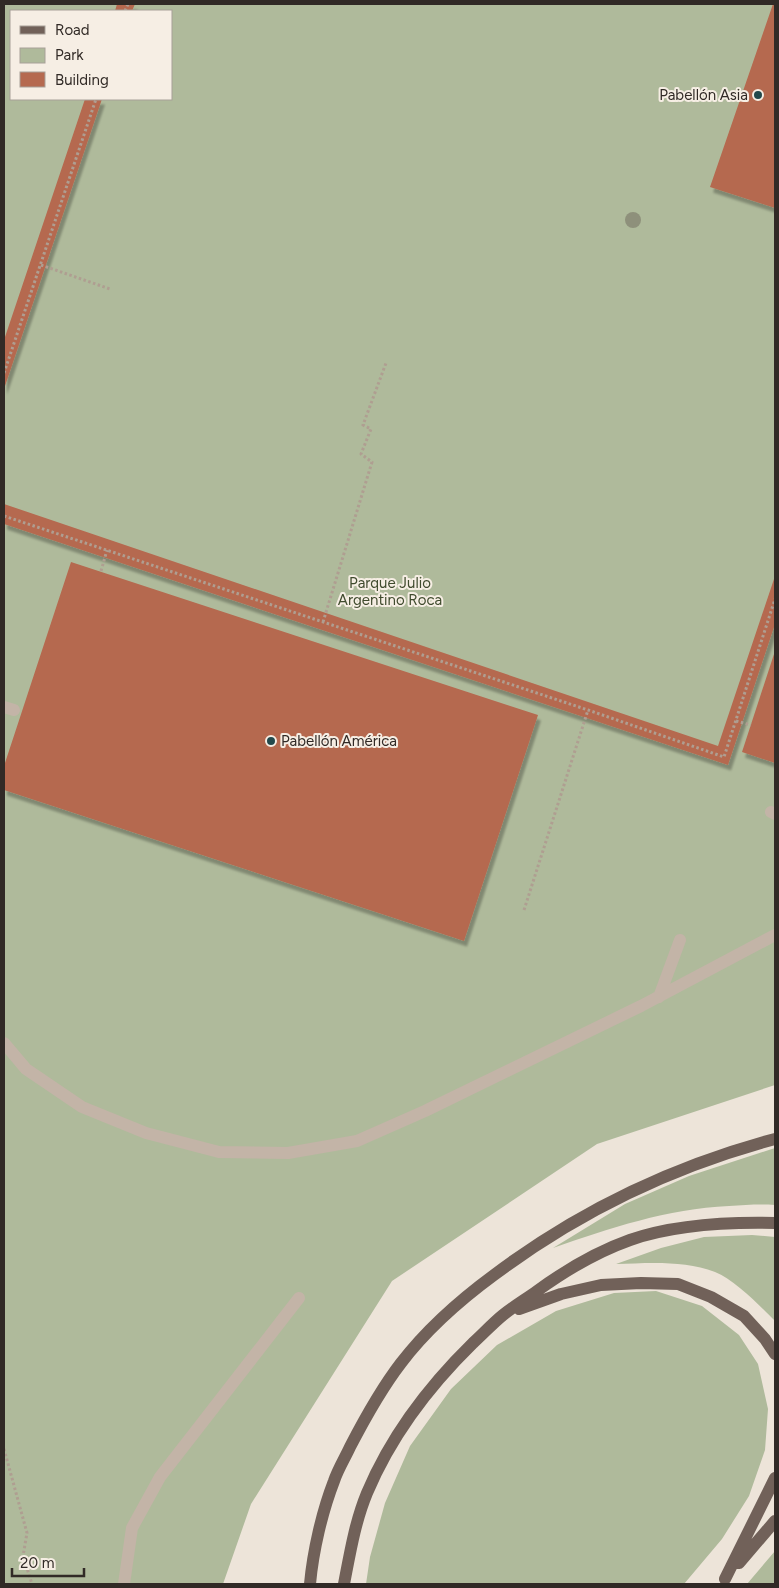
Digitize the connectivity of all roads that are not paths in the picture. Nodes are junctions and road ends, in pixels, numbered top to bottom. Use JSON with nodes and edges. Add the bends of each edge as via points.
{"nodes":[{"id":1,"x":775,"y":935,"type":"edge"},
{"id":2,"x":680,"y":940,"type":"dead end"},
{"id":3,"x":659,"y":997,"type":"junction"},
{"id":4,"x":4,"y":1043,"type":"edge"},
{"id":5,"x":775,"y":1139,"type":"edge"},
{"id":6,"x":775,"y":1223,"type":"edge"},
{"id":7,"x":299,"y":1298,"type":"dead end"},
{"id":8,"x":503,"y":1315,"type":"junction"},
{"id":9,"x":775,"y":1354,"type":"edge"},
{"id":10,"x":775,"y":1478,"type":"edge"},
{"id":11,"x":775,"y":1521,"type":"edge"},
{"id":12,"x":723,"y":1582,"type":"edge"},
{"id":13,"x":124,"y":1584,"type":"edge"},
{"id":14,"x":310,"y":1584,"type":"edge"},
{"id":15,"x":344,"y":1584,"type":"edge"}],
"edges":[{"from":1,"to":3,"type":"lane"},
{"from":2,"to":3,"type":"lane"},
{"from":3,"to":4,"type":"lane","via":[[357,1142],[288,1153],[219,1152],[146,1133],[82,1107],[26,1069]]},
{"from":5,"to":14,"type":"main road","via":[[674,1172],[626,1194],[515,1259],[468,1294],[434,1325],[401,1362],[375,1400],[334,1481],[321,1522]]},
{"from":6,"to":8,"type":"main road","via":[[711,1224],[630,1240],[561,1274]]},
{"from":7,"to":13,"type":"lane","via":[[160,1477],[132,1528]]},
{"from":8,"to":9,"type":"main road","via":[[561,1294],[602,1285],[678,1284],[744,1316]]},
{"from":8,"to":15,"type":"main road","via":[[430,1389],[386,1453],[352,1537]]},
{"from":10,"to":12,"type":"main road"},
{"from":11,"to":12,"type":"main road"}]}
